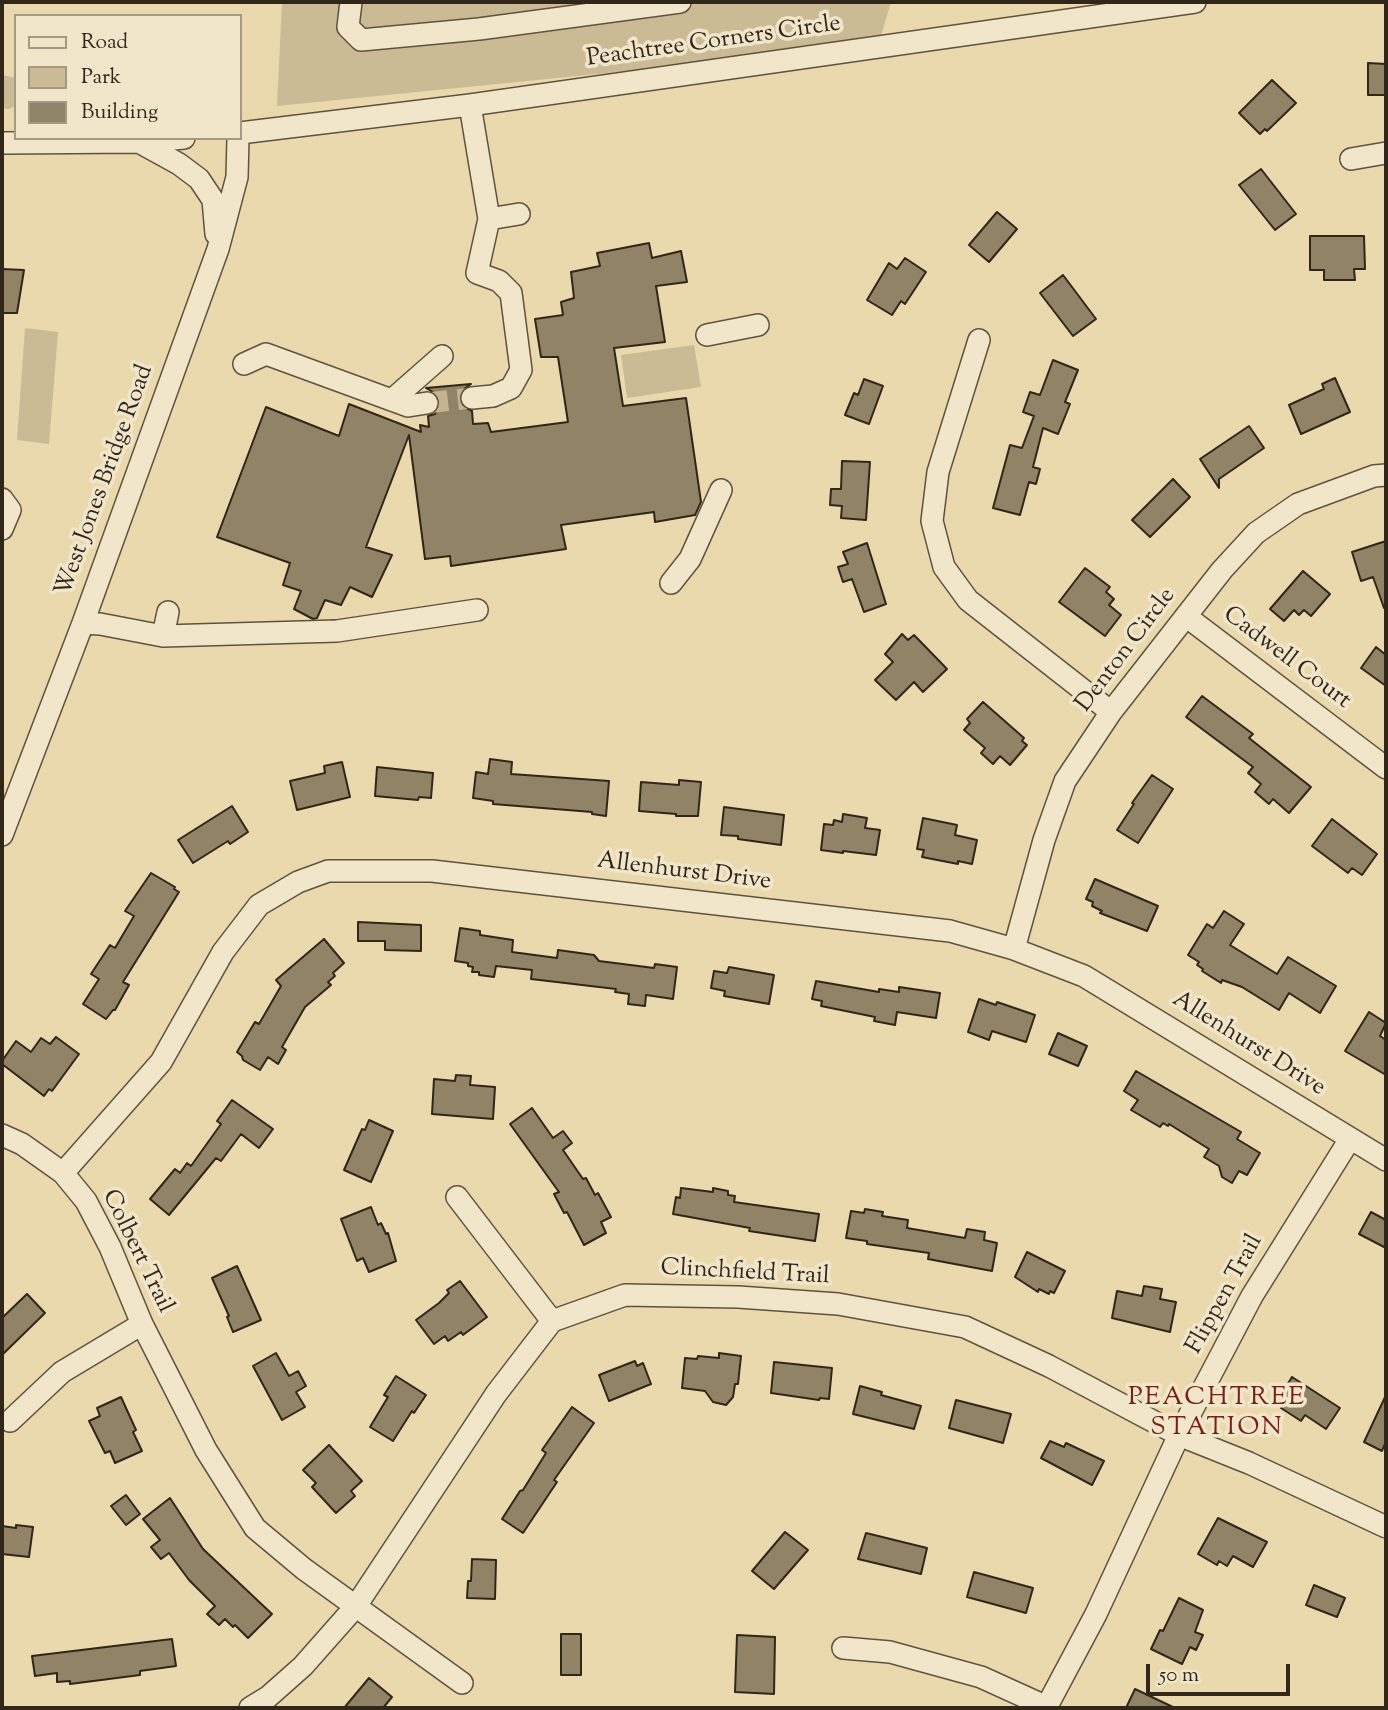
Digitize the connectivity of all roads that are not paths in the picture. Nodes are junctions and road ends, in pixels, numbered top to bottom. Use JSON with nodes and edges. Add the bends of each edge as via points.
{"nodes":[{"id":1,"x":351,"y":2,"type":"edge"},
{"id":2,"x":680,"y":2,"type":"edge"},
{"id":3,"x":1195,"y":2,"type":"edge"},
{"id":4,"x":1158,"y":4,"type":"edge"},
{"id":5,"x":470,"y":105,"type":"junction"},
{"id":6,"x":242,"y":136,"type":"edge"},
{"id":7,"x":162,"y":140,"type":"edge"},
{"id":8,"x":239,"y":140,"type":"edge"},
{"id":9,"x":139,"y":142,"type":"junction"},
{"id":10,"x":2,"y":143,"type":"edge"},
{"id":11,"x":1386,"y":153,"type":"edge"},
{"id":12,"x":1351,"y":159,"type":"dead end"},
{"id":13,"x":519,"y":214,"type":"dead end"},
{"id":14,"x":489,"y":219,"type":"junction"},
{"id":15,"x":218,"y":249,"type":"junction"},
{"id":16,"x":758,"y":325,"type":"dead end"},
{"id":17,"x":707,"y":335,"type":"dead end"},
{"id":18,"x":979,"y":340,"type":"dead end"},
{"id":19,"x":442,"y":356,"type":"dead end"},
{"id":20,"x":244,"y":364,"type":"dead end"},
{"id":21,"x":471,"y":398,"type":"tunnel mouth"},
{"id":22,"x":392,"y":400,"type":"junction"},
{"id":23,"x":427,"y":404,"type":"tunnel mouth"},
{"id":24,"x":1386,"y":475,"type":"edge"},
{"id":25,"x":721,"y":490,"type":"dead end"},
{"id":26,"x":2,"y":499,"type":"edge"},
{"id":27,"x":2,"y":529,"type":"edge"},
{"id":28,"x":671,"y":583,"type":"dead end"},
{"id":29,"x":477,"y":610,"type":"dead end"},
{"id":30,"x":168,"y":612,"type":"dead end"},
{"id":31,"x":1187,"y":617,"type":"junction"},
{"id":32,"x":83,"y":623,"type":"junction"},
{"id":33,"x":163,"y":636,"type":"junction"},
{"id":34,"x":1111,"y":712,"type":"junction"},
{"id":35,"x":1386,"y":768,"type":"edge"},
{"id":36,"x":2,"y":835,"type":"edge"},
{"id":37,"x":1014,"y":949,"type":"junction"},
{"id":38,"x":2,"y":1135,"type":"edge"},
{"id":39,"x":1350,"y":1139,"type":"junction"},
{"id":40,"x":1386,"y":1160,"type":"edge"},
{"id":41,"x":63,"y":1173,"type":"junction"},
{"id":42,"x":457,"y":1197,"type":"dead end"},
{"id":43,"x":552,"y":1321,"type":"junction"},
{"id":44,"x":142,"y":1324,"type":"junction"},
{"id":45,"x":10,"y":1421,"type":"dead end"},
{"id":46,"x":1179,"y":1435,"type":"junction"},
{"id":47,"x":1386,"y":1527,"type":"edge"},
{"id":48,"x":355,"y":1606,"type":"junction"},
{"id":49,"x":843,"y":1648,"type":"dead end"},
{"id":50,"x":462,"y":1683,"type":"dead end"},
{"id":51,"x":1046,"y":1707,"type":"edge"},
{"id":52,"x":250,"y":1708,"type":"edge"}],
"edges":[{"from":1,"to":2,"type":"street","via":[[348,27],[361,40]]},
{"from":3,"to":4,"type":"street","name":"Peachtree Corners Circle"},
{"from":4,"to":5,"type":"street","name":"Peachtree Corners Circle"},
{"from":5,"to":6,"type":"street","name":"Peachtree Corners Circle"},
{"from":5,"to":14,"type":"street"},
{"from":7,"to":9,"type":"street"},
{"from":8,"to":15,"type":"street","name":"West Jones Bridge Road","via":[[237,177]]},
{"from":9,"to":10,"type":"street"},
{"from":9,"to":15,"type":"street","via":[[199,179],[213,200]]},
{"from":11,"to":12,"type":"street"},
{"from":13,"to":14,"type":"street"},
{"from":14,"to":21,"type":"street","via":[[477,273],[499,281],[511,293],[521,370],[511,388]]},
{"from":15,"to":32,"type":"street","name":"West Jones Bridge Road"},
{"from":16,"to":17,"type":"street"},
{"from":18,"to":34,"type":"street","via":[[938,472],[932,521],[944,567],[968,600]]},
{"from":19,"to":22,"type":"street"},
{"from":20,"to":22,"type":"street","via":[[266,354]]},
{"from":22,"to":23,"type":"street","via":[[408,406]]},
{"from":24,"to":31,"type":"street","name":"Denton Circle","via":[[1298,503],[1256,533]]},
{"from":25,"to":28,"type":"street","via":[[690,559]]},
{"from":26,"to":27,"type":"street","via":[[10,510]]},
{"from":29,"to":33,"type":"street","via":[[337,631]]},
{"from":30,"to":33,"type":"street"},
{"from":31,"to":34,"type":"street","name":"Denton Circle"},
{"from":31,"to":35,"type":"street","name":"Cadwell Court"},
{"from":32,"to":33,"type":"street"},
{"from":32,"to":36,"type":"street","name":"West Jones Bridge Road"},
{"from":34,"to":37,"type":"street","name":"Denton Circle","via":[[1065,780]]},
{"from":37,"to":39,"type":"street","name":"Allenhurst Drive","via":[[1083,976]]},
{"from":37,"to":41,"type":"street","name":"Allenhurst Drive","via":[[950,931],[626,892],[432,871],[328,871],[298,881],[259,905],[223,951],[161,1062]]},
{"from":38,"to":41,"type":"street","name":"Colbert Trail","via":[[22,1143]]},
{"from":39,"to":40,"type":"street","name":"Allenhurst Drive"},
{"from":39,"to":46,"type":"street","name":"Flippen Trail","via":[[1252,1296]]},
{"from":41,"to":44,"type":"street","name":"Colbert Trail","via":[[86,1201]]},
{"from":42,"to":43,"type":"street"},
{"from":43,"to":46,"type":"street","name":"Clinchfield Trail","via":[[625,1295],[838,1304],[965,1327]]},
{"from":43,"to":48,"type":"street","via":[[496,1394]]},
{"from":44,"to":45,"type":"street","via":[[62,1372]]},
{"from":44,"to":48,"type":"street","name":"Colbert Trail","via":[[206,1450],[255,1528]]},
{"from":46,"to":47,"type":"street","name":"Clinchfield Trail"},
{"from":46,"to":51,"type":"street","name":"Flippen Trail","via":[[1097,1614]]},
{"from":48,"to":50,"type":"street","name":"Colbert Trail"},
{"from":48,"to":52,"type":"street","via":[[303,1666]]},
{"from":49,"to":51,"type":"street","via":[[890,1652],[981,1677]]}]}
